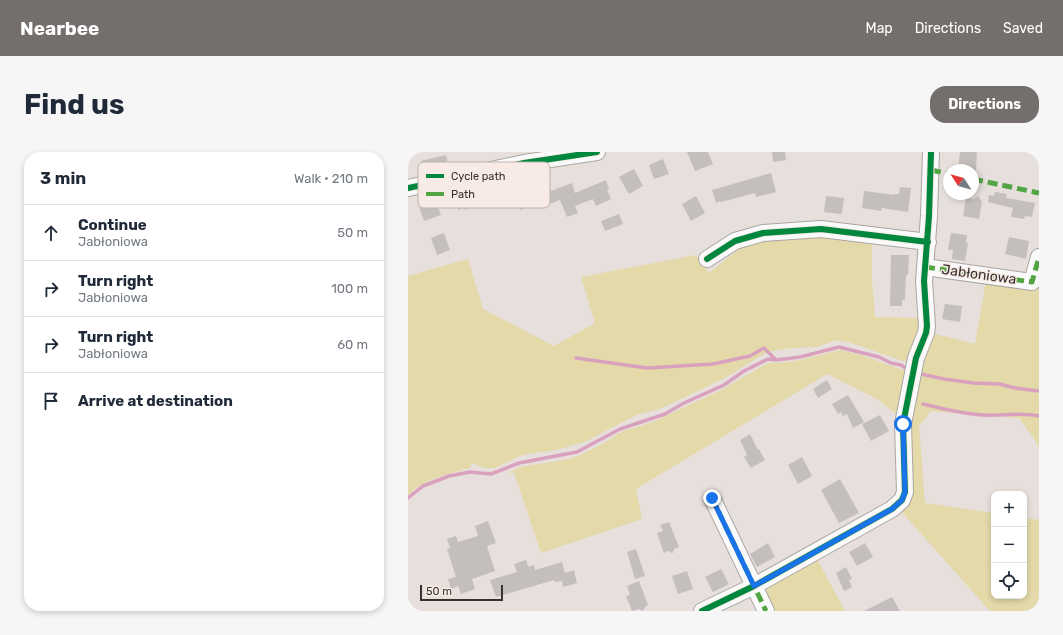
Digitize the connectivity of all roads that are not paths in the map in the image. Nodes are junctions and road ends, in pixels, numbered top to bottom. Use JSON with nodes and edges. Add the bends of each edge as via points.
{"nodes":[{"id":1,"x":931,"y":152,"type":"edge"},
{"id":2,"x":592,"y":153,"type":"edge"},
{"id":3,"x":531,"y":162,"type":"edge"},
{"id":4,"x":418,"y":186,"type":"edge"},
{"id":5,"x":408,"y":188,"type":"edge"},
{"id":6,"x":928,"y":242,"type":"junction"},
{"id":7,"x":1039,"y":257,"type":"edge"},
{"id":8,"x":707,"y":259,"type":"dead end"},
{"id":9,"x":925,"y":267,"type":"junction"},
{"id":10,"x":712,"y":498,"type":"dead end"},
{"id":11,"x":754,"y":586,"type":"junction"},
{"id":12,"x":702,"y":611,"type":"edge"},
{"id":13,"x":766,"y":611,"type":"edge"}],
"edges":[{"from":1,"to":6,"type":"street","name":"Jabłoniowa"},
{"from":2,"to":3,"type":"street"},
{"from":4,"to":5,"type":"street"},
{"from":6,"to":8,"type":"street","via":[[821,229],[763,233],[735,241]]},
{"from":6,"to":9,"type":"street","name":"Jabłoniowa"},
{"from":7,"to":9,"type":"street","name":"Jabłoniowa","via":[[1032,282]]},
{"from":9,"to":11,"type":"street","name":"Jabłoniowa","via":[[927,326],[916,358],[903,424],[905,492],[902,500],[892,509]]},
{"from":10,"to":11,"type":"street"},
{"from":11,"to":12,"type":"street","name":"Jabłoniowa"},
{"from":11,"to":13,"type":"street"}]}
